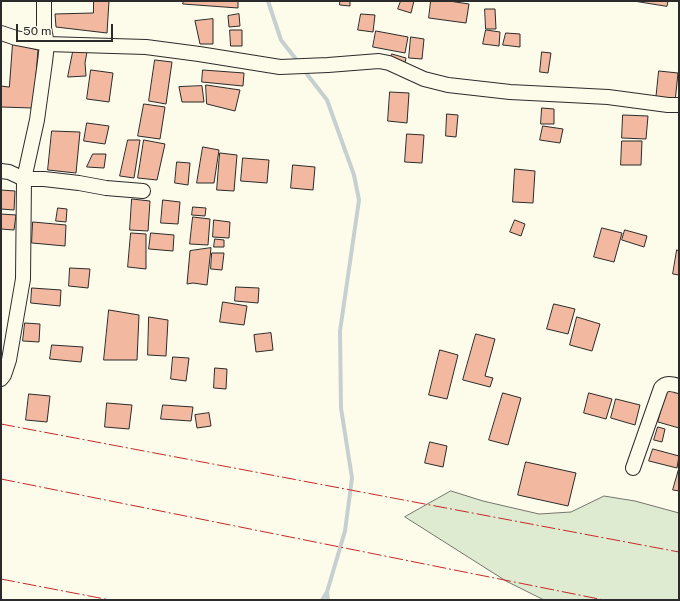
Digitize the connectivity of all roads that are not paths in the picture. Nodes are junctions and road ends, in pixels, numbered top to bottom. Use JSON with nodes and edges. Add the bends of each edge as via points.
{"nodes":[{"id":1,"x":44,"y":1,"type":"edge"},
{"id":2,"x":1,"y":33,"type":"edge"},
{"id":3,"x":47,"y":44,"type":"junction"},
{"id":4,"x":679,"y":105,"type":"edge"},
{"id":5,"x":1,"y":172,"type":"edge"},
{"id":6,"x":24,"y":179,"type":"junction"},
{"id":7,"x":143,"y":191,"type":"dead end"},
{"id":8,"x":1,"y":379,"type":"edge"},
{"id":9,"x":679,"y":386,"type":"edge"},
{"id":10,"x":633,"y":468,"type":"dead end"}],
"edges":[{"from":1,"to":3,"type":"street"},
{"from":2,"to":3,"type":"street"},
{"from":3,"to":4,"type":"street","via":[[146,47],[280,67],[379,61],[448,85]]},
{"from":3,"to":6,"type":"street","via":[[37,120]]},
{"from":5,"to":6,"type":"street","via":[[9,172]]},
{"from":6,"to":7,"type":"street","via":[[44,179]]},
{"from":6,"to":8,"type":"street","via":[[23,279],[9,360]]},
{"from":9,"to":10,"type":"street","via":[[667,384],[661,388]]}]}
